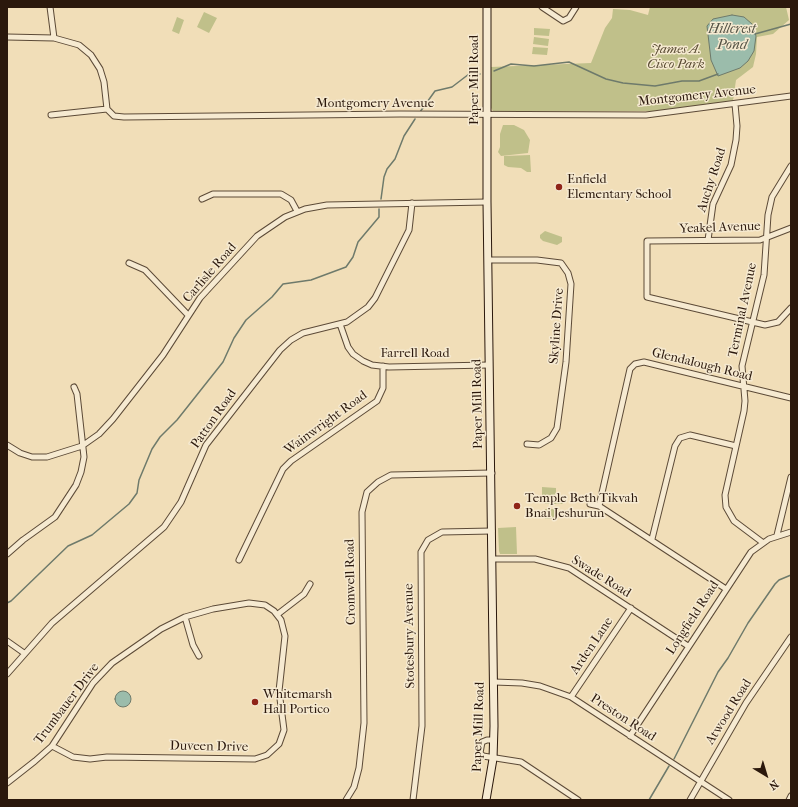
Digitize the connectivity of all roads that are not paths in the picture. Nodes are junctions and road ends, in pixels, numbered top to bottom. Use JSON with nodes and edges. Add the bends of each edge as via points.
{"nodes":[{"id":1,"x":50,"y":7,"type":"edge"},
{"id":2,"x":487,"y":7,"type":"edge"},
{"id":3,"x":542,"y":7,"type":"edge"},
{"id":4,"x":576,"y":7,"type":"edge"},
{"id":5,"x":7,"y":37,"type":"edge"},
{"id":6,"x":54,"y":38,"type":"junction"},
{"id":7,"x":791,"y":96,"type":"edge"},
{"id":8,"x":735,"y":104,"type":"junction"},
{"id":9,"x":107,"y":109,"type":"junction"},
{"id":10,"x":51,"y":115,"type":"dead end"},
{"id":11,"x":487,"y":116,"type":"junction"},
{"id":12,"x":791,"y":166,"type":"edge"},
{"id":13,"x":202,"y":199,"type":"dead end"},
{"id":14,"x":487,"y":202,"type":"junction"},
{"id":15,"x":412,"y":203,"type":"junction"},
{"id":16,"x":297,"y":211,"type":"junction"},
{"id":17,"x":791,"y":228,"type":"edge"},
{"id":18,"x":766,"y":238,"type":"junction"},
{"id":19,"x":708,"y":240,"type":"junction"},
{"id":20,"x":489,"y":260,"type":"junction"},
{"id":21,"x":129,"y":263,"type":"dead end"},
{"id":22,"x":791,"y":308,"type":"edge"},
{"id":23,"x":188,"y":315,"type":"junction"},
{"id":24,"x":752,"y":322,"type":"junction"},
{"id":25,"x":340,"y":324,"type":"junction"},
{"id":26,"x":489,"y":365,"type":"junction"},
{"id":27,"x":383,"y":366,"type":"junction"},
{"id":28,"x":74,"y":387,"type":"dead end"},
{"id":29,"x":744,"y":387,"type":"junction"},
{"id":30,"x":791,"y":398,"type":"edge"},
{"id":31,"x":527,"y":444,"type":"dead end"},
{"id":32,"x":7,"y":445,"type":"edge"},
{"id":33,"x":82,"y":446,"type":"junction"},
{"id":34,"x":736,"y":446,"type":"junction"},
{"id":35,"x":492,"y":473,"type":"junction"},
{"id":36,"x":791,"y":477,"type":"edge"},
{"id":37,"x":590,"y":504,"type":"dead end"},
{"id":38,"x":599,"y":506,"type":"junction"},
{"id":39,"x":492,"y":531,"type":"junction"},
{"id":40,"x":791,"y":532,"type":"edge"},
{"id":41,"x":777,"y":535,"type":"junction"},
{"id":42,"x":652,"y":540,"type":"junction"},
{"id":43,"x":762,"y":542,"type":"junction"},
{"id":44,"x":7,"y":554,"type":"edge"},
{"id":45,"x":239,"y":560,"type":"dead end"},
{"id":46,"x":492,"y":560,"type":"junction"},
{"id":47,"x":310,"y":584,"type":"dead end"},
{"id":48,"x":726,"y":589,"type":"junction"},
{"id":49,"x":631,"y":608,"type":"junction"},
{"id":50,"x":278,"y":614,"type":"junction"},
{"id":51,"x":184,"y":617,"type":"junction"},
{"id":52,"x":791,"y":637,"type":"edge"},
{"id":53,"x":7,"y":641,"type":"edge"},
{"id":54,"x":688,"y":646,"type":"junction"},
{"id":55,"x":24,"y":653,"type":"junction"},
{"id":56,"x":199,"y":656,"type":"dead end"},
{"id":57,"x":7,"y":674,"type":"edge"},
{"id":58,"x":494,"y":682,"type":"junction"},
{"id":59,"x":571,"y":697,"type":"junction"},
{"id":60,"x":630,"y":736,"type":"junction"},
{"id":61,"x":494,"y":740,"type":"junction"},
{"id":62,"x":52,"y":746,"type":"junction"},
{"id":63,"x":493,"y":759,"type":"junction"},
{"id":64,"x":700,"y":782,"type":"junction"},
{"id":65,"x":7,"y":783,"type":"edge"},
{"id":66,"x":791,"y":796,"type":"edge"},
{"id":67,"x":346,"y":800,"type":"edge"},
{"id":68,"x":413,"y":800,"type":"edge"},
{"id":69,"x":486,"y":800,"type":"edge"},
{"id":70,"x":578,"y":800,"type":"edge"},
{"id":71,"x":690,"y":800,"type":"edge"},
{"id":72,"x":729,"y":800,"type":"edge"},
{"id":73,"x":789,"y":800,"type":"edge"}],
"edges":[{"from":1,"to":6,"type":"street"},
{"from":2,"to":11,"type":"main road","name":"Paper Mill Road"},
{"from":3,"to":4,"type":"street","via":[[563,21],[569,18]]},
{"from":5,"to":6,"type":"street"},
{"from":6,"to":9,"type":"street","via":[[75,43],[94,59],[103,80]]},
{"from":7,"to":8,"type":"street","name":"Montgomery Avenue"},
{"from":8,"to":11,"type":"street","name":"Montgomery Avenue","via":[[646,115]]},
{"from":8,"to":19,"type":"street","name":"Auchy Road","via":[[736,140],[731,165],[713,204]]},
{"from":9,"to":10,"type":"street"},
{"from":9,"to":11,"type":"street","name":"Montgomery Avenue","via":[[114,116],[124,117],[400,114]]},
{"from":11,"to":14,"type":"main road","name":"Paper Mill Road"},
{"from":12,"to":18,"type":"street","name":"Terminal Avenue","via":[[771,201]]},
{"from":13,"to":16,"type":"street","via":[[213,194],[281,194],[289,198]]},
{"from":14,"to":15,"type":"street","name":"Carlisle Road"},
{"from":14,"to":20,"type":"main road","name":"Paper Mill Road"},
{"from":15,"to":16,"type":"street","name":"Carlisle Road","via":[[327,205]]},
{"from":15,"to":25,"type":"street","name":"Patton Road","via":[[409,230],[375,298],[360,314]]},
{"from":16,"to":23,"type":"street","name":"Carlisle Road","via":[[276,222],[258,236],[200,298]]},
{"from":17,"to":18,"type":"street","name":"Yeakel Avenue"},
{"from":18,"to":19,"type":"street","name":"Yeakel Avenue"},
{"from":18,"to":24,"type":"street","name":"Terminal Avenue","via":[[764,275]]},
{"from":19,"to":24,"type":"street","name":"Yeakel Avenue","via":[[647,241],[647,297]]},
{"from":20,"to":26,"type":"main road","name":"Paper Mill Road"},
{"from":20,"to":31,"type":"street","name":"Skyline Drive","via":[[538,260],[560,263],[568,273],[571,284],[566,362],[557,428],[552,438],[539,445]]},
{"from":21,"to":23,"type":"street","via":[[146,270]]},
{"from":22,"to":24,"type":"street","via":[[782,320],[775,324]]},
{"from":23,"to":33,"type":"street","name":"Carlisle Road","via":[[163,355],[113,420]]},
{"from":24,"to":29,"type":"street","name":"Terminal Avenue","via":[[742,366]]},
{"from":25,"to":27,"type":"street","name":"Farrell Road","via":[[348,347],[355,355],[366,363]]},
{"from":25,"to":55,"type":"street","name":"Patton Road","via":[[303,333],[280,350],[206,445],[181,502],[164,527],[64,611]]},
{"from":26,"to":27,"type":"street","name":"Farrell Road"},
{"from":26,"to":35,"type":"main road","name":"Paper Mill Road"},
{"from":27,"to":45,"type":"street","name":"Wainwright Road","via":[[383,388],[377,401],[283,469]]},
{"from":28,"to":33,"type":"street","via":[[77,394]]},
{"from":29,"to":30,"type":"street","name":"Glendalough Road"},
{"from":29,"to":34,"type":"street","name":"Terminal Avenue","via":[[744,411]]},
{"from":29,"to":38,"type":"street","name":"Glendalough Road","via":[[644,362],[632,366]]},
{"from":32,"to":33,"type":"street","name":"Carlisle Road","via":[[23,454],[44,457]]},
{"from":33,"to":44,"type":"street","via":[[84,457],[81,472],[72,494],[46,524]]},
{"from":34,"to":42,"type":"street","via":[[690,435],[680,438],[675,446]]},
{"from":34,"to":43,"type":"street","name":"Terminal Avenue","via":[[725,495],[726,508],[734,521]]},
{"from":35,"to":39,"type":"main road","name":"Paper Mill Road"},
{"from":35,"to":67,"type":"street","name":"Cromwell Road","via":[[391,475],[367,492],[362,512],[364,723],[359,768],[354,787]]},
{"from":36,"to":41,"type":"street"},
{"from":37,"to":38,"type":"street"},
{"from":38,"to":42,"type":"street"},
{"from":39,"to":46,"type":"main road","name":"Paper Mill Road"},
{"from":39,"to":68,"type":"street","name":"Stotesbury Avenue","via":[[442,532],[428,540],[420,552],[422,726]]},
{"from":40,"to":41,"type":"street","name":"Longfield Road"},
{"from":41,"to":43,"type":"street","name":"Longfield Road"},
{"from":42,"to":48,"type":"street"},
{"from":43,"to":48,"type":"street","name":"Longfield Road","via":[[751,552]]},
{"from":46,"to":49,"type":"street","name":"Swade Road","via":[[535,559],[562,565]]},
{"from":46,"to":58,"type":"main road","name":"Paper Mill Road"},
{"from":47,"to":50,"type":"street","via":[[304,594]]},
{"from":48,"to":54,"type":"street","name":"Longfield Road"},
{"from":49,"to":54,"type":"street","name":"Swade Road"},
{"from":49,"to":59,"type":"street","name":"Arden Lane"},
{"from":50,"to":51,"type":"street","name":"Trumbauer Drive","via":[[265,604],[256,603],[223,607]]},
{"from":50,"to":62,"type":"street","name":"Duveen Drive","via":[[284,631],[279,691],[284,730],[279,744],[267,755],[255,759],[90,759],[67,755]]},
{"from":51,"to":56,"type":"street"},
{"from":51,"to":62,"type":"street","name":"Trumbauer Drive","via":[[151,634],[112,663],[93,683]]},
{"from":52,"to":64,"type":"street","name":"Atwood Road","via":[[746,703]]},
{"from":53,"to":55,"type":"street"},
{"from":54,"to":60,"type":"street","name":"Longfield Road"},
{"from":55,"to":57,"type":"street","name":"Patton Road"},
{"from":58,"to":59,"type":"street","name":"Preston Road","via":[[540,686]]},
{"from":58,"to":61,"type":"main road","name":"Paper Mill Road"},
{"from":59,"to":60,"type":"street","name":"Preston Road"},
{"from":60,"to":64,"type":"street","name":"Preston Road"},
{"from":61,"to":63,"type":"main road","name":"Paper Mill Road"},
{"from":61,"to":63,"type":"street","via":[[482,742],[480,753]]},
{"from":62,"to":65,"type":"street","name":"Trumbauer Drive"},
{"from":63,"to":69,"type":"main road","name":"Paper Mill Road"},
{"from":63,"to":70,"type":"street","via":[[521,762]]},
{"from":64,"to":71,"type":"street","name":"Atwood Road"},
{"from":64,"to":72,"type":"street","name":"Preston Road"},
{"from":66,"to":73,"type":"street"}]}
